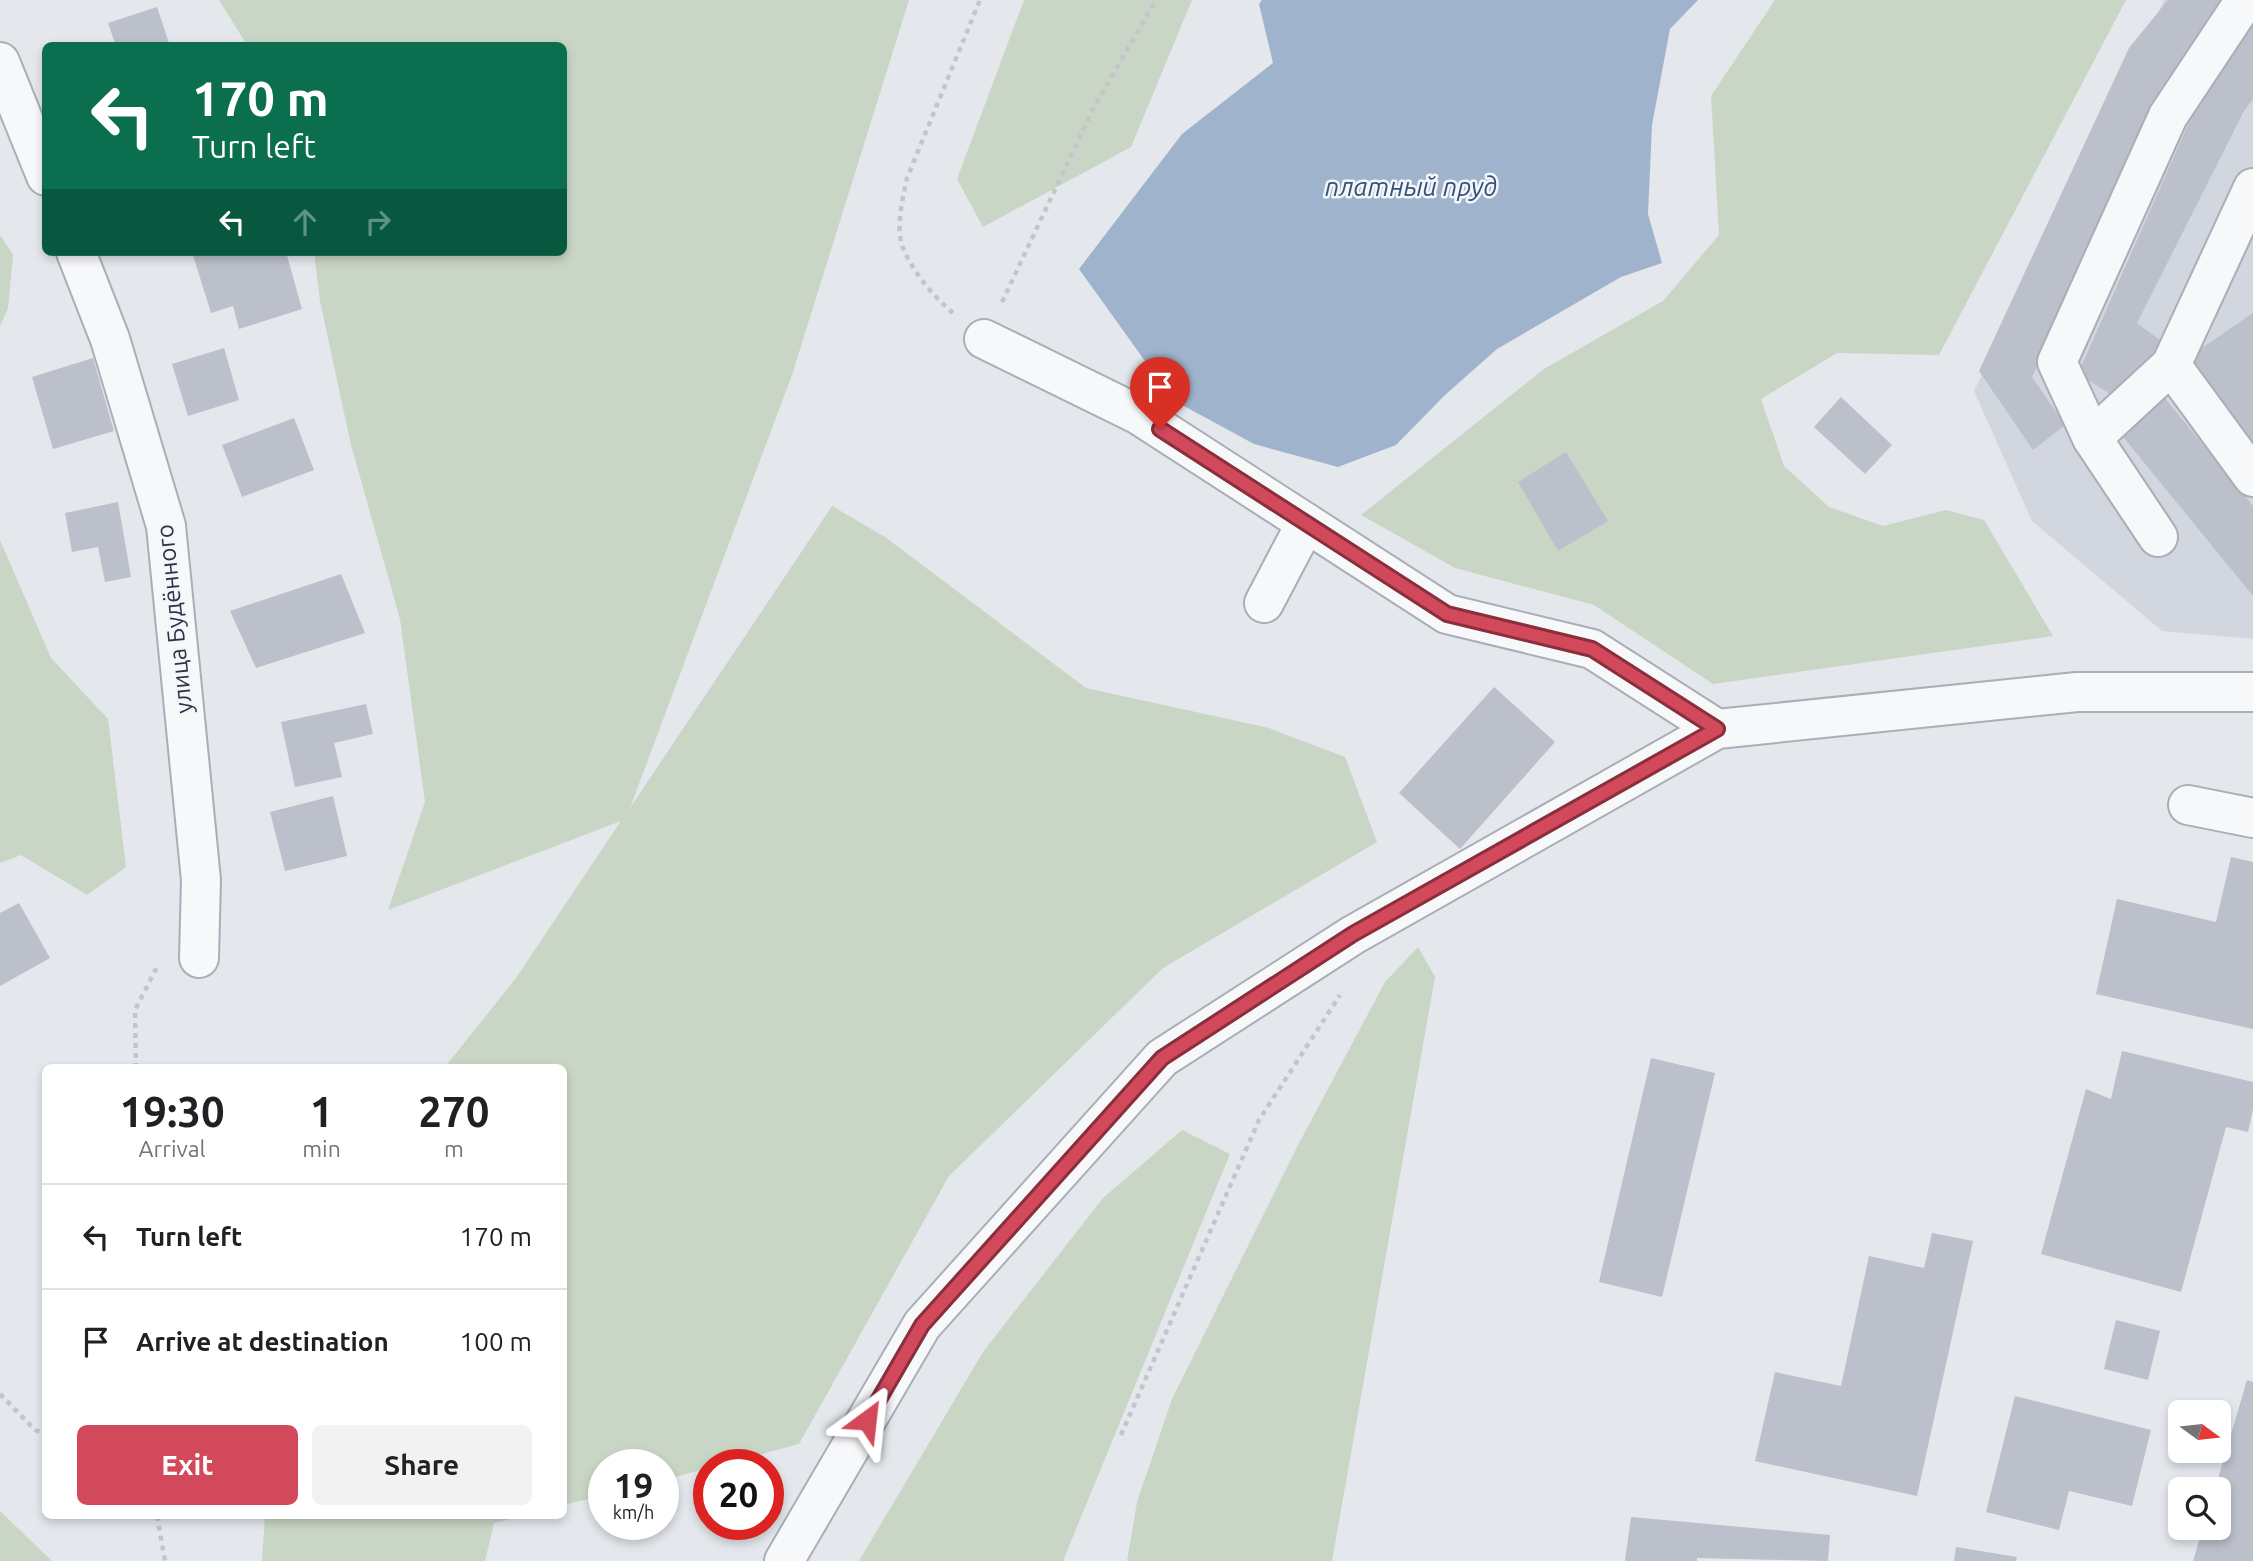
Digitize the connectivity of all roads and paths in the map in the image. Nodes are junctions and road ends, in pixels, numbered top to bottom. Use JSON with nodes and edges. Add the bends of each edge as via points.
{"nodes":[{"id":1,"x":980,"y":0,"type":"edge"},
{"id":2,"x":1156,"y":0,"type":"edge"},
{"id":3,"x":2245,"y":0,"type":"edge"},
{"id":4,"x":0,"y":62,"type":"edge"},
{"id":5,"x":42,"y":167,"type":"edge"},
{"id":6,"x":2253,"y":188,"type":"edge"},
{"id":7,"x":2245,"y":236,"type":"edge"},
{"id":8,"x":78,"y":256,"type":"edge"},
{"id":9,"x":984,"y":339,"type":"junction"},
{"id":10,"x":2171,"y":365,"type":"junction"},
{"id":11,"x":2092,"y":438,"type":"junction"},
{"id":12,"x":2253,"y":477,"type":"edge"},
{"id":13,"x":1306,"y":523,"type":"junction"},
{"id":14,"x":2158,"y":537,"type":"dead end"},
{"id":15,"x":1264,"y":603,"type":"dead end"},
{"id":16,"x":2253,"y":692,"type":"edge"},
{"id":17,"x":1717,"y":729,"type":"junction"},
{"id":18,"x":2188,"y":804,"type":"dead end"},
{"id":19,"x":2253,"y":818,"type":"edge"},
{"id":20,"x":199,"y":958,"type":"dead end"},
{"id":21,"x":1341,"y":994,"type":"dead end"},
{"id":22,"x":0,"y":1394,"type":"edge"},
{"id":23,"x":42,"y":1433,"type":"edge"},
{"id":24,"x":1121,"y":1435,"type":"dead end"},
{"id":25,"x":158,"y":1519,"type":"edge"},
{"id":26,"x":165,"y":1561,"type":"edge"},
{"id":27,"x":784,"y":1561,"type":"edge"}],
"edges":[{"from":1,"to":9,"type":"path","via":[[906,178],[901,208],[902,246],[935,298]]},
{"from":2,"to":9,"type":"path","via":[[1094,107]]},
{"from":3,"to":11,"type":"street","via":[[2168,116],[2057,362]]},
{"from":4,"to":5,"type":"street"},
{"from":6,"to":7,"type":"street"},
{"from":7,"to":10,"type":"street"},
{"from":8,"to":20,"type":"street","name":"улица Будённого","via":[[110,339],[166,526],[201,880]]},
{"from":9,"to":13,"type":"street","via":[[1139,415]]},
{"from":10,"to":11,"type":"street"},
{"from":10,"to":12,"type":"street"},
{"from":11,"to":14,"type":"street"},
{"from":13,"to":15,"type":"street"},
{"from":13,"to":17,"type":"street","via":[[1447,614],[1592,649]]},
{"from":16,"to":17,"type":"street","via":[[2077,692]]},
{"from":17,"to":27,"type":"street","via":[[1353,934],[1162,1058],[922,1325]]},
{"from":18,"to":19,"type":"street"},
{"from":21,"to":24,"type":"path","via":[[1259,1121]]},
{"from":22,"to":23,"type":"path"},
{"from":25,"to":26,"type":"path"}]}
